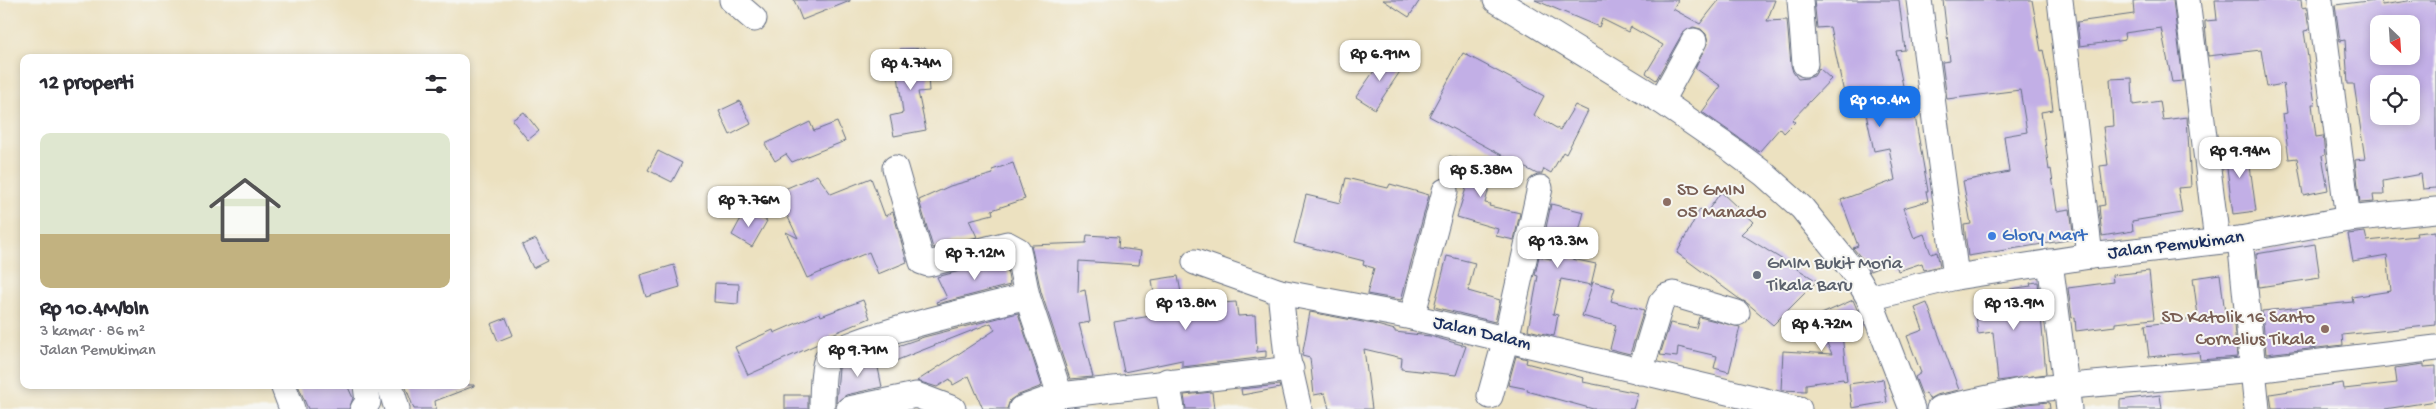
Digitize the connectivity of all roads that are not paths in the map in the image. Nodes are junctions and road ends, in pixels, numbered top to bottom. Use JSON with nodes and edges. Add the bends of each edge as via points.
{"nodes":[{"id":1,"x":732,"y":0,"type":"edge"},
{"id":2,"x":1496,"y":0,"type":"edge"},
{"id":3,"x":1800,"y":0,"type":"edge"},
{"id":4,"x":1919,"y":0,"type":"edge"},
{"id":5,"x":2060,"y":0,"type":"edge"},
{"id":6,"x":2187,"y":0,"type":"edge"},
{"id":7,"x":2320,"y":0,"type":"edge"},
{"id":8,"x":754,"y":19,"type":"dead end"},
{"id":9,"x":1694,"y":41,"type":"dead end"},
{"id":10,"x":1805,"y":64,"type":"dead end"},
{"id":11,"x":1660,"y":101,"type":"junction"},
{"id":12,"x":895,"y":168,"type":"dead end"},
{"id":13,"x":1540,"y":188,"type":"dead end"},
{"id":14,"x":1445,"y":192,"type":"dead end"},
{"id":15,"x":2436,"y":210,"type":"edge"},
{"id":16,"x":2348,"y":220,"type":"junction"},
{"id":17,"x":2228,"y":240,"type":"junction"},
{"id":18,"x":2090,"y":256,"type":"junction"},
{"id":19,"x":1195,"y":262,"type":"dead end"},
{"id":20,"x":2050,"y":262,"type":"junction"},
{"id":21,"x":1956,"y":278,"type":"junction"},
{"id":22,"x":1280,"y":292,"type":"junction"},
{"id":23,"x":1028,"y":296,"type":"junction"},
{"id":24,"x":1869,"y":298,"type":"junction"},
{"id":25,"x":1737,"y":313,"type":"dead end"},
{"id":26,"x":1412,"y":317,"type":"junction"},
{"id":27,"x":1506,"y":340,"type":"junction"},
{"id":28,"x":2436,"y":348,"type":"edge"},
{"id":29,"x":1291,"y":369,"type":"junction"},
{"id":30,"x":2254,"y":370,"type":"junction"},
{"id":31,"x":1640,"y":372,"type":"junction"},
{"id":32,"x":1167,"y":381,"type":"junction"},
{"id":33,"x":284,"y":389,"type":"edge"},
{"id":34,"x":366,"y":389,"type":"edge"},
{"id":35,"x":391,"y":389,"type":"edge"},
{"id":36,"x":1060,"y":395,"type":"junction"},
{"id":37,"x":1490,"y":396,"type":"dead end"},
{"id":38,"x":2067,"y":397,"type":"edge"},
{"id":39,"x":825,"y":408,"type":"edge"},
{"id":40,"x":292,"y":409,"type":"edge"},
{"id":41,"x":363,"y":409,"type":"edge"},
{"id":42,"x":397,"y":409,"type":"edge"},
{"id":43,"x":849,"y":409,"type":"edge"},
{"id":44,"x":953,"y":409,"type":"edge"},
{"id":45,"x":1021,"y":409,"type":"edge"},
{"id":46,"x":1172,"y":409,"type":"edge"},
{"id":47,"x":1299,"y":409,"type":"edge"},
{"id":48,"x":1798,"y":409,"type":"edge"},
{"id":49,"x":1912,"y":409,"type":"edge"},
{"id":50,"x":1940,"y":409,"type":"edge"},
{"id":51,"x":2257,"y":409,"type":"edge"}],
"edges":[{"from":1,"to":8,"type":"street"},
{"from":2,"to":11,"type":"street"},
{"from":3,"to":10,"type":"street"},
{"from":4,"to":21,"type":"street"},
{"from":5,"to":18,"type":"street"},
{"from":6,"to":17,"type":"street"},
{"from":7,"to":16,"type":"street"},
{"from":9,"to":11,"type":"street"},
{"from":11,"to":24,"type":"street","via":[[1764,174],[1802,208],[1853,271]]},
{"from":12,"to":23,"type":"street","via":[[922,262],[928,264],[1007,244],[1018,250]]},
{"from":13,"to":27,"type":"street"},
{"from":14,"to":26,"type":"street"},
{"from":15,"to":16,"type":"street","name":"Jalan Pemukiman"},
{"from":16,"to":17,"type":"street","name":"Jalan Pemukiman"},
{"from":17,"to":18,"type":"street","name":"Jalan Pemukiman"},
{"from":17,"to":30,"type":"street"},
{"from":18,"to":20,"type":"street","name":"Jalan Pemukiman"},
{"from":19,"to":22,"type":"street","name":"Jalan Dalam"},
{"from":20,"to":21,"type":"street","name":"Jalan Pemukiman"},
{"from":20,"to":38,"type":"street"},
{"from":21,"to":24,"type":"street","name":"Jalan Pemukiman"},
{"from":22,"to":26,"type":"street","name":"Jalan Dalam"},
{"from":22,"to":29,"type":"street"},
{"from":23,"to":36,"type":"street"},
{"from":23,"to":39,"type":"street","via":[[881,333],[832,354],[826,363]]},
{"from":24,"to":49,"type":"street"},
{"from":25,"to":31,"type":"street","via":[[1673,294],[1666,296]]},
{"from":26,"to":27,"type":"street","name":"Jalan Dalam"},
{"from":27,"to":31,"type":"street","name":"Jalan Dalam"},
{"from":27,"to":37,"type":"street"},
{"from":28,"to":30,"type":"street"},
{"from":29,"to":32,"type":"street"},
{"from":29,"to":47,"type":"street"},
{"from":30,"to":38,"type":"street"},
{"from":30,"to":51,"type":"street"},
{"from":31,"to":48,"type":"street","name":"Jalan Dalam"},
{"from":32,"to":36,"type":"street"},
{"from":32,"to":46,"type":"street"},
{"from":33,"to":40,"type":"street"},
{"from":34,"to":41,"type":"street","via":[[368,402]]},
{"from":35,"to":42,"type":"street"},
{"from":36,"to":45,"type":"street"},
{"from":38,"to":50,"type":"street","via":[[2025,390]]},
{"from":43,"to":44,"type":"street","via":[[916,395]]}]}
